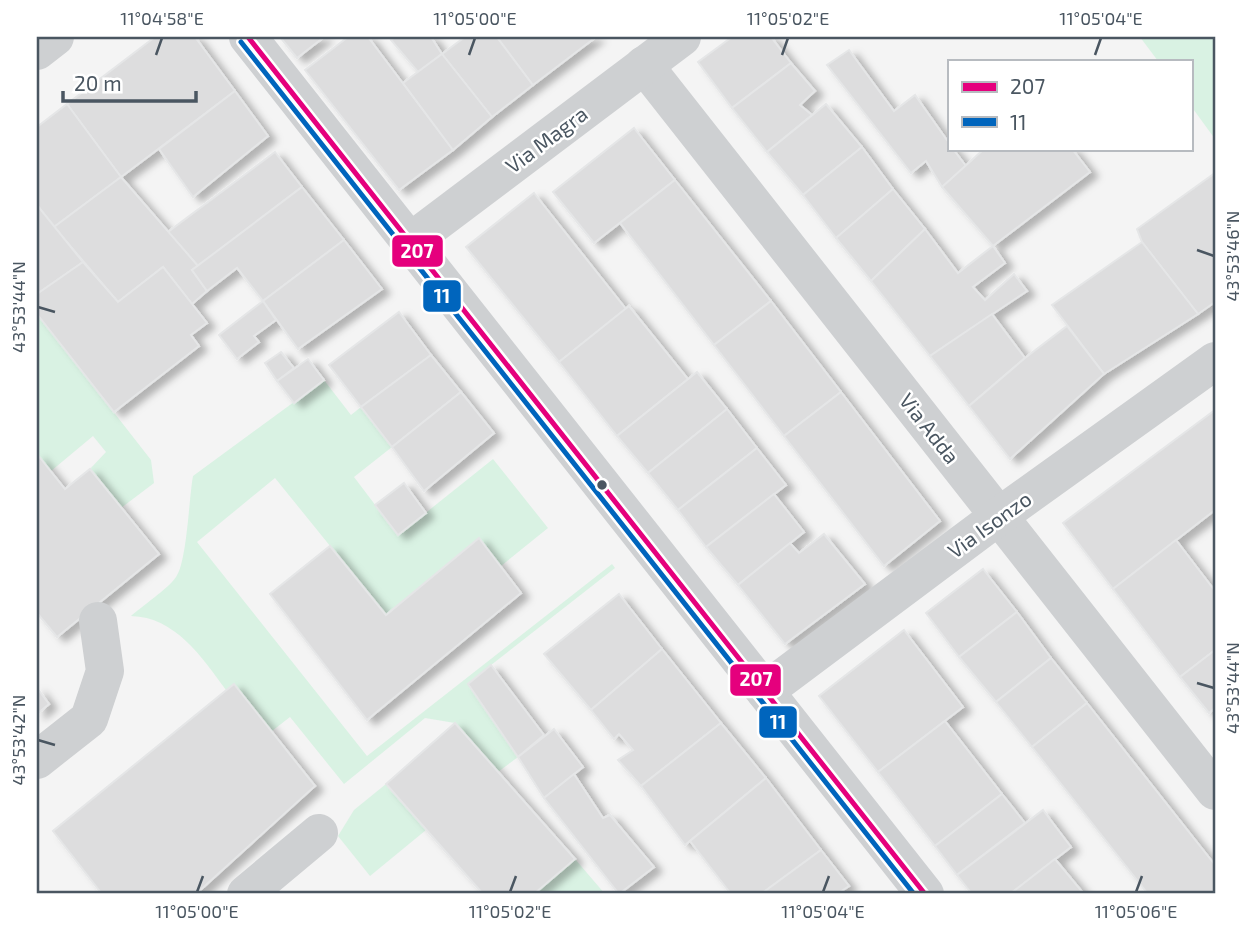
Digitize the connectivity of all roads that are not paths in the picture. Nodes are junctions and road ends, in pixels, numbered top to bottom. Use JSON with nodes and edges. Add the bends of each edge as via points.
{"nodes":[{"id":1,"x":55,"y":37,"type":"edge"},
{"id":2,"x":247,"y":37,"type":"edge"},
{"id":3,"x":682,"y":37,"type":"edge"},
{"id":4,"x":37,"y":51,"type":"edge"},
{"id":5,"x":644,"y":65,"type":"junction"},
{"id":6,"x":410,"y":242,"type":"junction"},
{"id":7,"x":1215,"y":361,"type":"edge"},
{"id":8,"x":999,"y":516,"type":"junction"},
{"id":9,"x":97,"y":621,"type":"dead end"},
{"id":10,"x":765,"y":691,"type":"junction"},
{"id":11,"x":37,"y":760,"type":"edge"},
{"id":12,"x":1215,"y":790,"type":"edge"},
{"id":13,"x":319,"y":833,"type":"dead end"},
{"id":14,"x":246,"y":894,"type":"edge"},
{"id":15,"x":925,"y":894,"type":"edge"}],
"edges":[{"from":1,"to":4,"type":"street"},
{"from":2,"to":6,"type":"street"},
{"from":3,"to":5,"type":"street","name":"Via Magra"},
{"from":5,"to":6,"type":"street","name":"Via Magra"},
{"from":5,"to":8,"type":"street","name":"Via Adda"},
{"from":6,"to":10,"type":"street"},
{"from":7,"to":8,"type":"street","name":"Via Isonzo"},
{"from":8,"to":10,"type":"street","name":"Via Isonzo"},
{"from":8,"to":12,"type":"street","name":"Via Adda"},
{"from":9,"to":11,"type":"street","via":[[105,671],[89,719]]},
{"from":10,"to":15,"type":"street"},
{"from":13,"to":14,"type":"street"}]}
